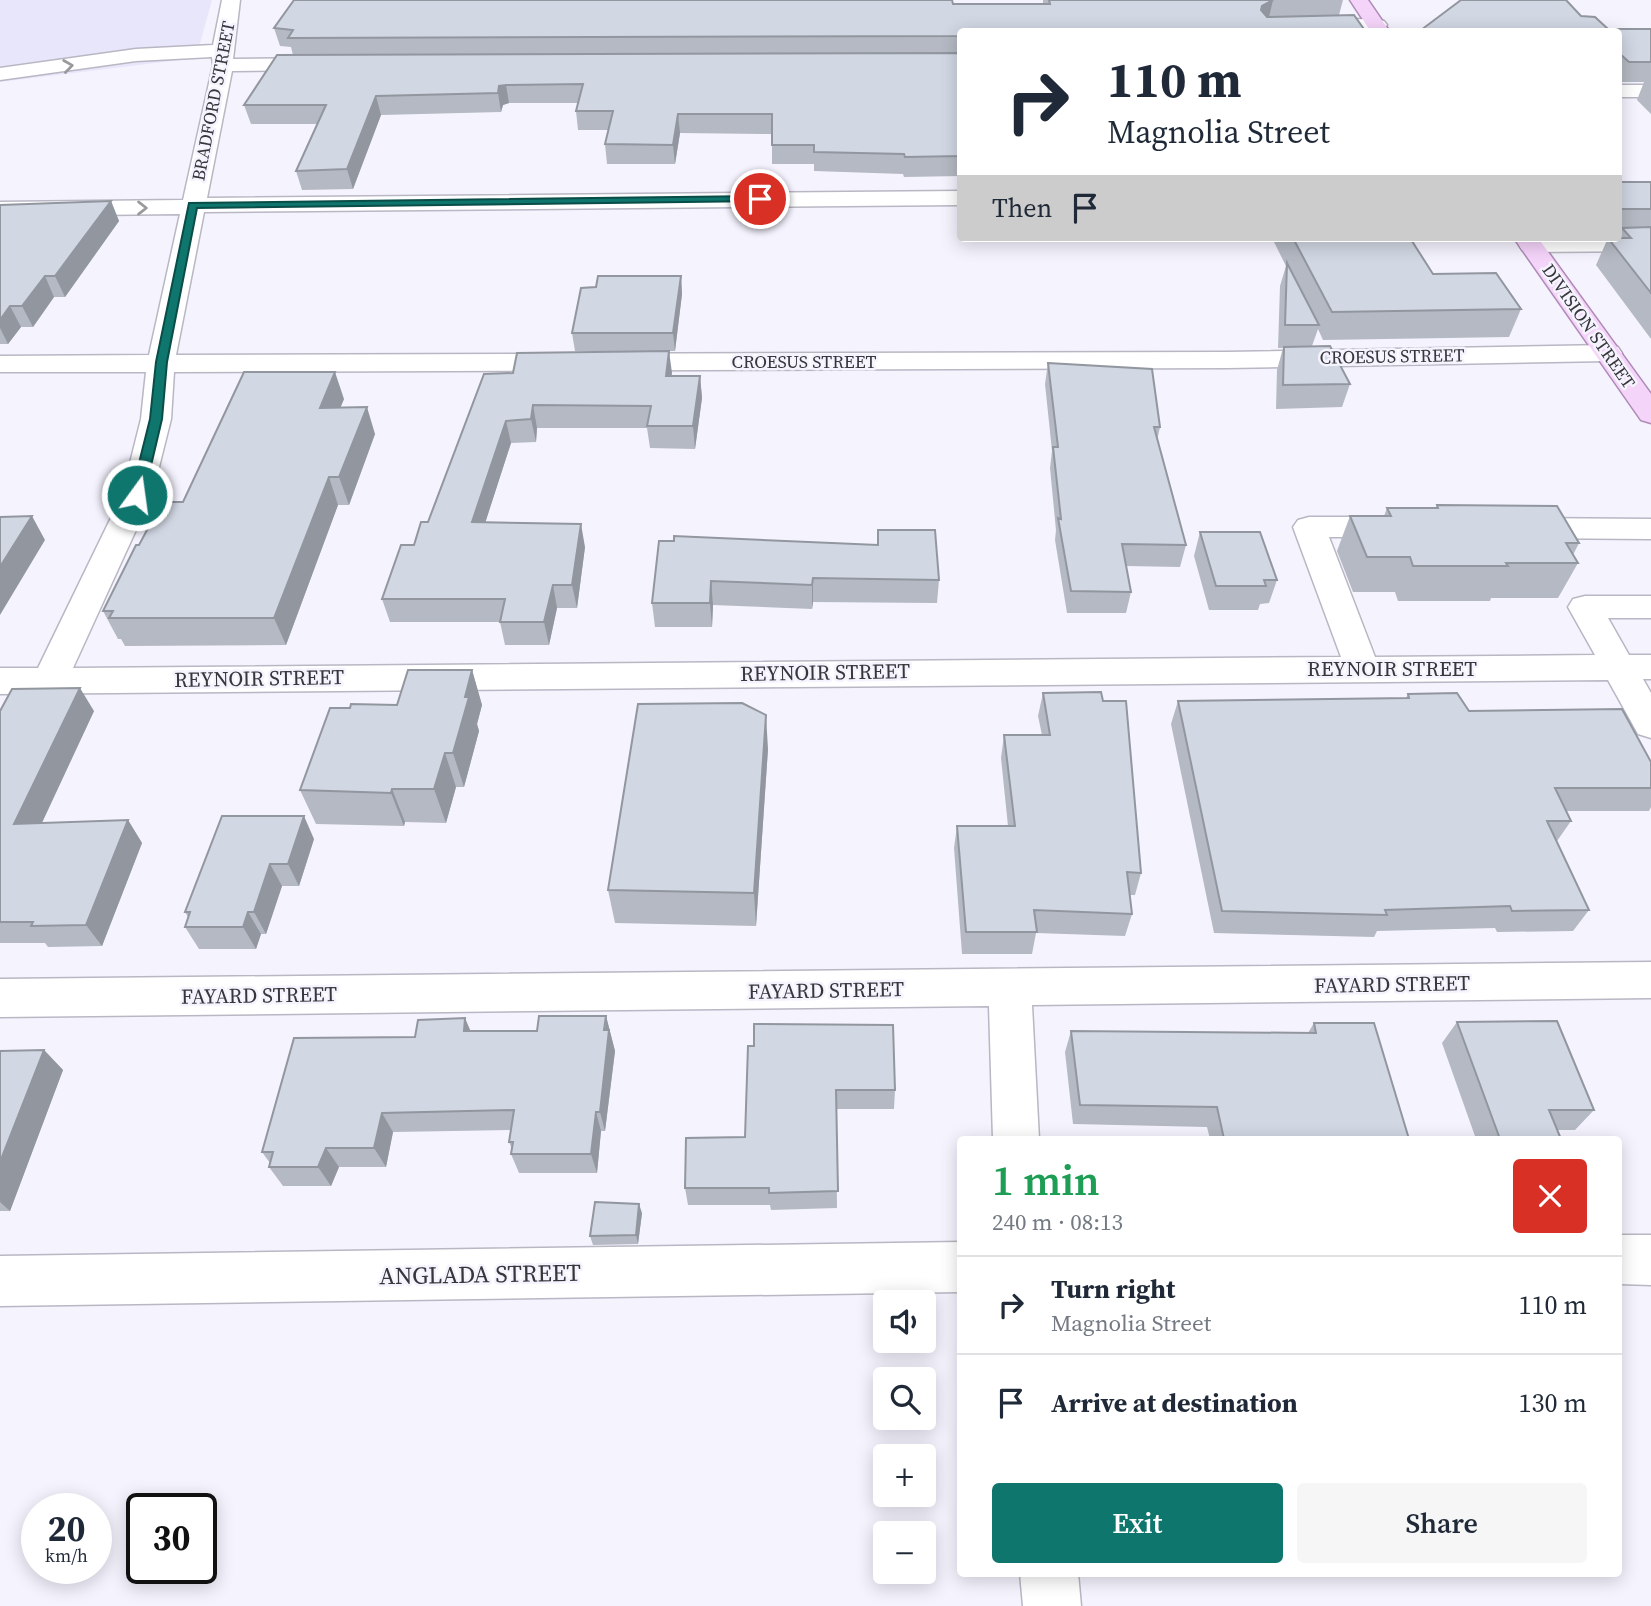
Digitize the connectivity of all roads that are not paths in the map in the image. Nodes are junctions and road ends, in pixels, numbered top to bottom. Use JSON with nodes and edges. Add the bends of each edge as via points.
{"nodes":[{"id":1,"x":231,"y":0,"type":"edge"},
{"id":2,"x":1359,"y":0,"type":"edge"},
{"id":3,"x":1270,"y":28,"type":"edge"},
{"id":4,"x":1379,"y":28,"type":"edge"},
{"id":5,"x":222,"y":58,"type":"junction"},
{"id":6,"x":348,"y":64,"type":"edge"},
{"id":7,"x":0,"y":74,"type":"edge"},
{"id":8,"x":1622,"y":91,"type":"edge"},
{"id":9,"x":1651,"y":91,"type":"edge"},
{"id":10,"x":957,"y":198,"type":"edge"},
{"id":11,"x":192,"y":205,"type":"junction"},
{"id":12,"x":0,"y":209,"type":"edge"},
{"id":13,"x":1530,"y":242,"type":"edge"},
{"id":14,"x":1570,"y":242,"type":"edge"},
{"id":15,"x":1651,"y":244,"type":"edge"},
{"id":16,"x":1608,"y":353,"type":"junction"},
{"id":17,"x":162,"y":362,"type":"junction"},
{"id":18,"x":0,"y":364,"type":"edge"},
{"id":19,"x":1651,"y":414,"type":"edge"},
{"id":20,"x":1432,"y":528,"type":"edge"},
{"id":21,"x":1487,"y":528,"type":"edge"},
{"id":22,"x":1651,"y":529,"type":"edge"},
{"id":23,"x":1651,"y":607,"type":"edge"},
{"id":24,"x":1635,"y":667,"type":"edge"},
{"id":25,"x":1362,"y":668,"type":"junction"},
{"id":26,"x":50,"y":680,"type":"junction"},
{"id":27,"x":0,"y":681,"type":"edge"},
{"id":28,"x":1651,"y":725,"type":"edge"},
{"id":29,"x":1651,"y":980,"type":"edge"},
{"id":30,"x":1010,"y":988,"type":"junction"},
{"id":31,"x":0,"y":998,"type":"edge"},
{"id":32,"x":1016,"y":1136,"type":"edge"},
{"id":33,"x":1622,"y":1260,"type":"edge"},
{"id":34,"x":1651,"y":1260,"type":"edge"},
{"id":35,"x":957,"y":1267,"type":"edge"},
{"id":36,"x":0,"y":1281,"type":"edge"},
{"id":37,"x":1049,"y":1577,"type":"edge"},
{"id":38,"x":1052,"y":1606,"type":"edge"}],
"edges":[{"from":1,"to":5,"type":"street","name":"BRADFORD STREET"},
{"from":2,"to":4,"type":"main road"},
{"from":3,"to":4,"type":"street"},
{"from":5,"to":6,"type":"street"},
{"from":7,"to":5,"type":"street","one_way":true,"via":[[136,55]]},
{"from":5,"to":11,"type":"street","name":"BRADFORD STREET"},
{"from":8,"to":9,"type":"street"},
{"from":10,"to":11,"type":"street"},
{"from":12,"to":11,"type":"street","one_way":true},
{"from":11,"to":17,"type":"street","name":"BRADFORD STREET"},
{"from":13,"to":16,"type":"main road","name":"DIVISION STREET"},
{"from":14,"to":15,"type":"street"},
{"from":16,"to":17,"type":"street","name":"CROESUS STREET","via":[[1227,360]]},
{"from":16,"to":19,"type":"main road","name":"DIVISION STREET"},
{"from":17,"to":18,"type":"street","name":"CROESUS STREET"},
{"from":17,"to":26,"type":"street","name":"BRADFORD STREET","via":[[156,419],[137,495]]},
{"from":20,"to":25,"type":"street","via":[[1308,527]]},
{"from":21,"to":22,"type":"street"},
{"from":23,"to":24,"type":"street","via":[[1585,607]]},
{"from":24,"to":25,"type":"street","name":"REYNOIR STREET"},
{"from":24,"to":28,"type":"street"},
{"from":25,"to":26,"type":"street","name":"REYNOIR STREET"},
{"from":26,"to":27,"type":"street","name":"REYNOIR STREET"},
{"from":29,"to":30,"type":"street","name":"FAYARD STREET"},
{"from":30,"to":31,"type":"street","name":"FAYARD STREET"},
{"from":30,"to":32,"type":"street"},
{"from":33,"to":34,"type":"street"},
{"from":35,"to":36,"type":"street","name":"ANGLADA STREET"},
{"from":37,"to":38,"type":"street"}]}
